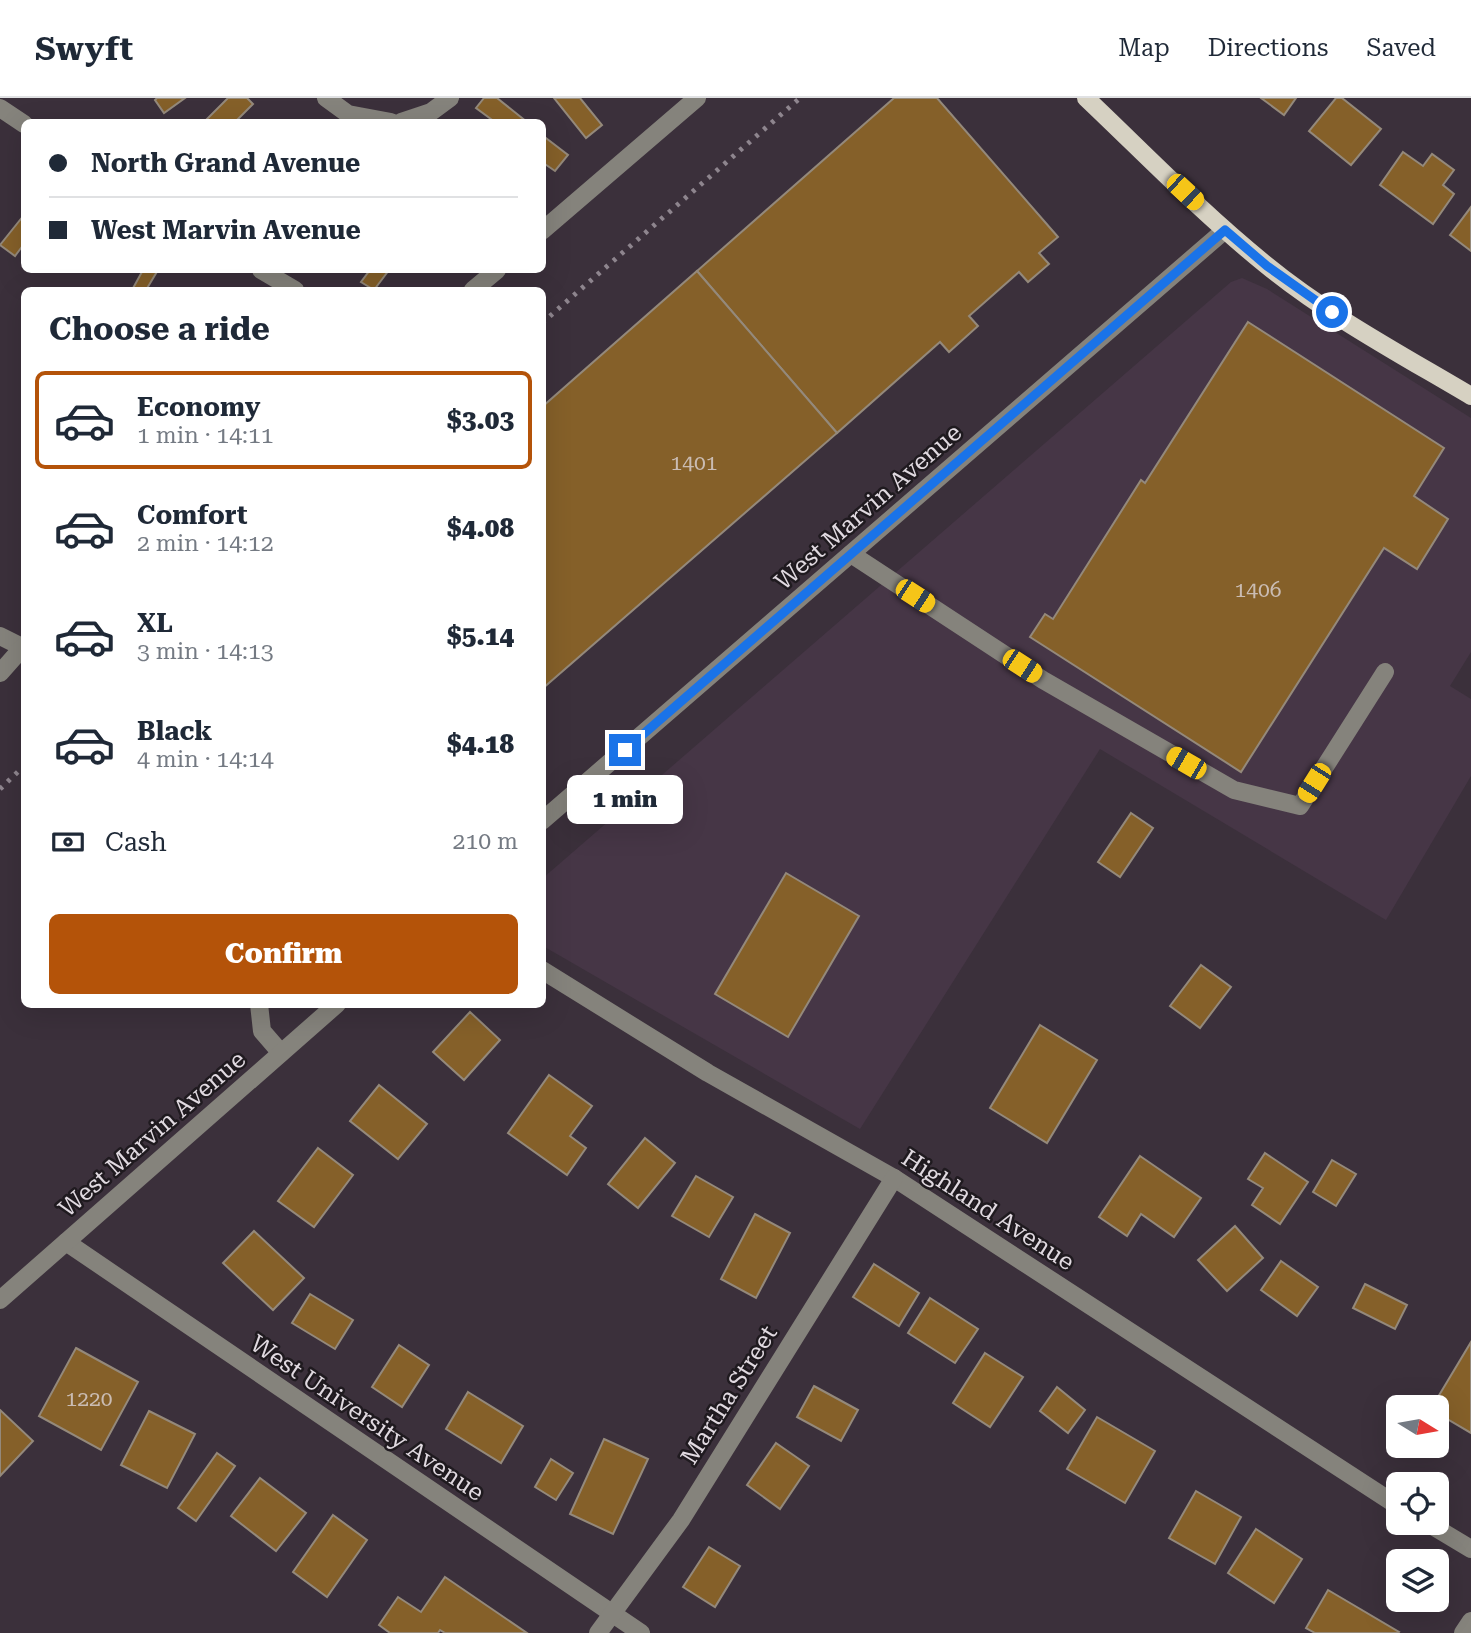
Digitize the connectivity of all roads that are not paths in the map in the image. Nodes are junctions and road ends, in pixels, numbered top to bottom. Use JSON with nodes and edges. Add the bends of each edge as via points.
{"nodes":[{"id":1,"x":326,"y":98,"type":"edge"},
{"id":2,"x":697,"y":98,"type":"edge"},
{"id":3,"x":1086,"y":98,"type":"edge"},
{"id":4,"x":0,"y":108,"type":"edge"},
{"id":5,"x":443,"y":110,"type":"edge"},
{"id":6,"x":375,"y":119,"type":"edge"},
{"id":7,"x":412,"y":119,"type":"edge"},
{"id":8,"x":21,"y":122,"type":"edge"},
{"id":9,"x":547,"y":222,"type":"edge"},
{"id":10,"x":1225,"y":230,"type":"junction"},
{"id":11,"x":266,"y":273,"type":"edge"},
{"id":12,"x":493,"y":273,"type":"edge"},
{"id":13,"x":290,"y":287,"type":"edge"},
{"id":14,"x":476,"y":287,"type":"edge"},
{"id":15,"x":1471,"y":396,"type":"edge"},
{"id":16,"x":851,"y":554,"type":"junction"},
{"id":17,"x":0,"y":636,"type":"edge"},
{"id":18,"x":21,"y":646,"type":"edge"},
{"id":19,"x":21,"y":650,"type":"edge"},
{"id":20,"x":1385,"y":672,"type":"dead end"},
{"id":21,"x":0,"y":673,"type":"edge"},
{"id":22,"x":546,"y":818,"type":"edge"},
{"id":23,"x":546,"y":973,"type":"edge"},
{"id":24,"x":259,"y":1008,"type":"edge"},
{"id":25,"x":333,"y":1008,"type":"edge"},
{"id":26,"x":281,"y":1054,"type":"junction"},
{"id":27,"x":894,"y":1178,"type":"junction"},
{"id":28,"x":66,"y":1242,"type":"junction"},
{"id":29,"x":0,"y":1300,"type":"edge"},
{"id":30,"x":1386,"y":1498,"type":"edge"},
{"id":31,"x":1448,"y":1535,"type":"edge"},
{"id":32,"x":1471,"y":1549,"type":"edge"},
{"id":33,"x":611,"y":1614,"type":"junction"},
{"id":34,"x":1471,"y":1621,"type":"edge"},
{"id":35,"x":598,"y":1633,"type":"edge"},
{"id":36,"x":641,"y":1633,"type":"edge"},
{"id":37,"x":1463,"y":1633,"type":"edge"}],
"edges":[{"from":1,"to":6,"type":"street","via":[[348,114]]},
{"from":2,"to":9,"type":"street"},
{"from":3,"to":10,"type":"main road"},
{"from":4,"to":8,"type":"street"},
{"from":5,"to":7,"type":"street"},
{"from":10,"to":15,"type":"main road","via":[[1267,266],[1354,327]]},
{"from":10,"to":16,"type":"street","name":"West Marvin Avenue"},
{"from":11,"to":13,"type":"street"},
{"from":12,"to":14,"type":"street"},
{"from":16,"to":20,"type":"street","via":[[1043,680],[1234,790],[1300,806]]},
{"from":16,"to":22,"type":"street","name":"West Marvin Avenue"},
{"from":17,"to":18,"type":"street"},
{"from":19,"to":21,"type":"street"},
{"from":23,"to":27,"type":"street","name":"Highland Avenue","via":[[708,1073]]},
{"from":24,"to":26,"type":"street","via":[[262,1031]]},
{"from":25,"to":26,"type":"street","name":"West Marvin Avenue"},
{"from":26,"to":28,"type":"street","name":"West Marvin Avenue"},
{"from":27,"to":30,"type":"street","name":"Highland Avenue"},
{"from":27,"to":33,"type":"street","name":"Martha Street","via":[[681,1520]]},
{"from":28,"to":29,"type":"street","name":"West Marvin Avenue"},
{"from":28,"to":33,"type":"street","name":"West University Avenue"},
{"from":31,"to":32,"type":"street"},
{"from":33,"to":35,"type":"street","name":"Martha Street"},
{"from":33,"to":36,"type":"street","name":"West University Avenue"},
{"from":34,"to":37,"type":"street"}]}
